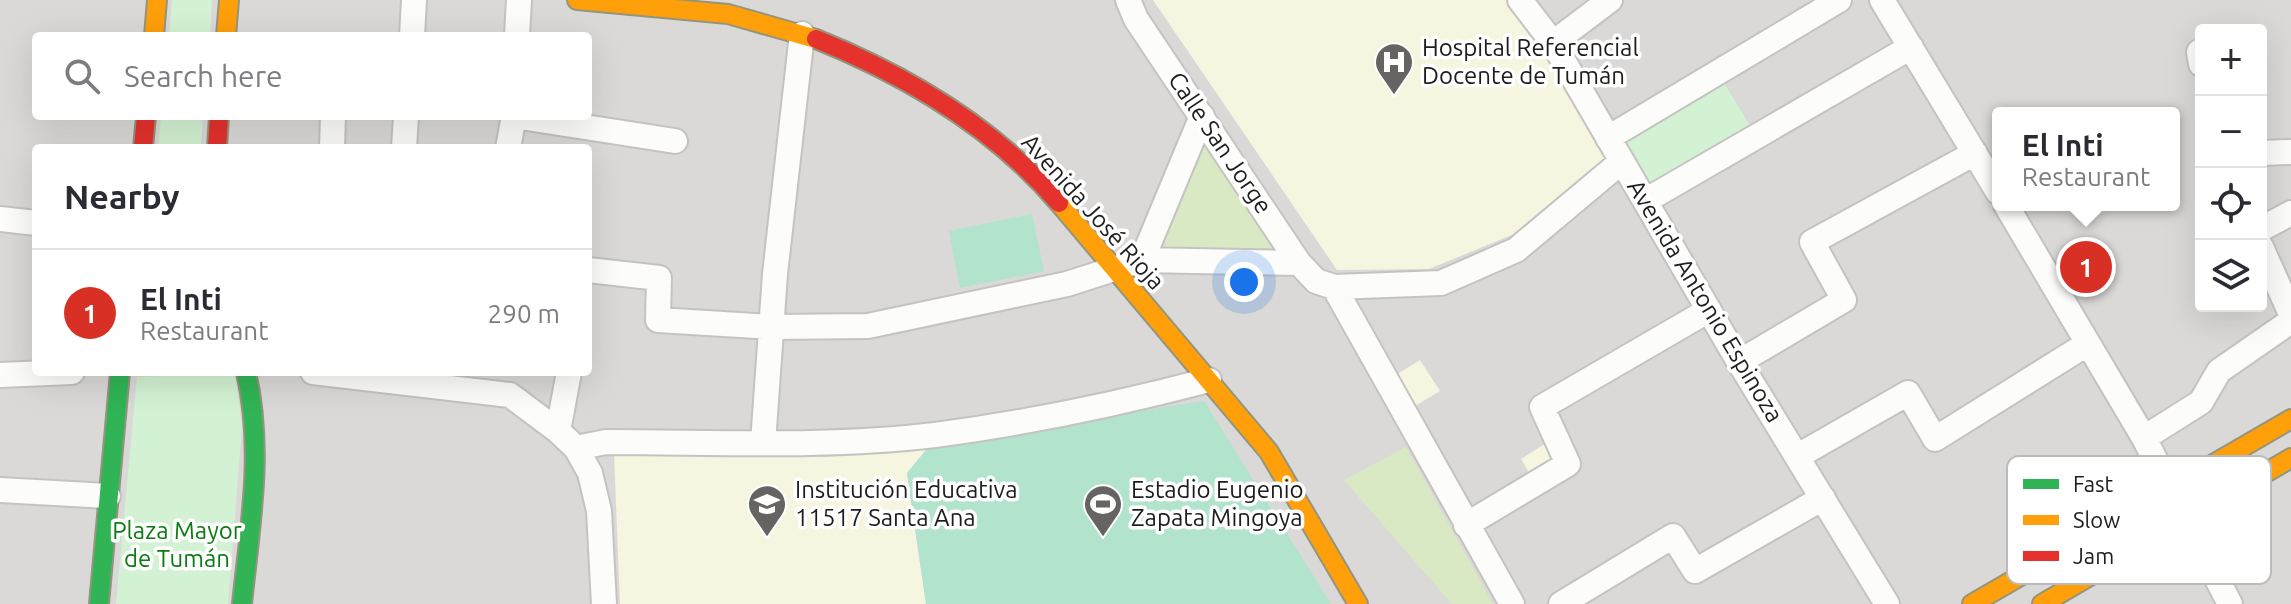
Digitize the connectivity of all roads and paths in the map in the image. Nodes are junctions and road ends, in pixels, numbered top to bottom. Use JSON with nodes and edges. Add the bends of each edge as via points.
{"nodes":[{"id":1,"x":157,"y":0,"type":"edge"},
{"id":2,"x":229,"y":0,"type":"edge"},
{"id":3,"x":414,"y":0,"type":"edge"},
{"id":4,"x":519,"y":0,"type":"edge"},
{"id":5,"x":577,"y":0,"type":"edge"},
{"id":6,"x":1520,"y":0,"type":"edge"},
{"id":7,"x":1610,"y":0,"type":"edge"},
{"id":8,"x":1839,"y":0,"type":"edge"},
{"id":9,"x":1882,"y":0,"type":"edge"},
{"id":10,"x":1128,"y":1,"type":"edge"},
{"id":11,"x":729,"y":7,"type":"edge"},
{"id":12,"x":154,"y":32,"type":"edge"},
{"id":13,"x":226,"y":32,"type":"edge"},
{"id":14,"x":412,"y":32,"type":"edge"},
{"id":15,"x":517,"y":32,"type":"edge"},
{"id":16,"x":802,"y":34,"type":"junction"},
{"id":17,"x":1553,"y":43,"type":"junction"},
{"id":18,"x":1911,"y":47,"type":"junction"},
{"id":19,"x":1202,"y":116,"type":"junction"},
{"id":20,"x":146,"y":120,"type":"edge"},
{"id":21,"x":219,"y":120,"type":"edge"},
{"id":22,"x":333,"y":120,"type":"edge"},
{"id":23,"x":406,"y":120,"type":"edge"},
{"id":24,"x":513,"y":120,"type":"edge"},
{"id":25,"x":527,"y":120,"type":"edge"},
{"id":26,"x":584,"y":138,"type":"edge"},
{"id":27,"x":1608,"y":138,"type":"junction"},
{"id":28,"x":675,"y":141,"type":"dead end"},
{"id":29,"x":143,"y":144,"type":"edge"},
{"id":30,"x":217,"y":144,"type":"edge"},
{"id":31,"x":332,"y":144,"type":"edge"},
{"id":32,"x":404,"y":144,"type":"edge"},
{"id":33,"x":509,"y":144,"type":"edge"},
{"id":34,"x":2291,"y":152,"type":"edge"},
{"id":35,"x":1975,"y":153,"type":"junction"},
{"id":36,"x":2267,"y":153,"type":"edge"},
{"id":37,"x":1621,"y":162,"type":"junction"},
{"id":38,"x":1992,"y":182,"type":"edge"},
{"id":39,"x":1645,"y":201,"type":"junction"},
{"id":40,"x":2009,"y":211,"type":"edge"},
{"id":41,"x":2291,"y":213,"type":"edge"},
{"id":42,"x":0,"y":219,"type":"edge"},
{"id":43,"x":32,"y":223,"type":"edge"},
{"id":44,"x":2267,"y":226,"type":"edge"},
{"id":45,"x":1142,"y":260,"type":"junction"},
{"id":46,"x":2267,"y":260,"type":"edge"},
{"id":47,"x":1116,"y":268,"type":"junction"},
{"id":48,"x":592,"y":270,"type":"edge"},
{"id":49,"x":1316,"y":277,"type":"junction"},
{"id":50,"x":1709,"y":310,"type":"junction"},
{"id":51,"x":2291,"y":314,"type":"edge"},
{"id":52,"x":2291,"y":321,"type":"edge"},
{"id":53,"x":772,"y":327,"type":"junction"},
{"id":54,"x":2087,"y":344,"type":"junction"},
{"id":55,"x":1739,"y":362,"type":"junction"},
{"id":56,"x":32,"y":374,"type":"edge"},
{"id":57,"x":0,"y":375,"type":"edge"},
{"id":58,"x":120,"y":376,"type":"edge"},
{"id":59,"x":247,"y":376,"type":"edge"},
{"id":60,"x":347,"y":376,"type":"edge"},
{"id":61,"x":568,"y":376,"type":"edge"},
{"id":62,"x":1209,"y":380,"type":"junction"},
{"id":63,"x":2291,"y":419,"type":"edge"},
{"id":64,"x":558,"y":431,"type":"junction"},
{"id":65,"x":2144,"y":438,"type":"junction"},
{"id":66,"x":763,"y":443,"type":"junction"},
{"id":67,"x":576,"y":448,"type":"junction"},
{"id":68,"x":1798,"y":456,"type":"junction"},
{"id":69,"x":2154,"y":456,"type":"edge"},
{"id":70,"x":2225,"y":456,"type":"edge"},
{"id":71,"x":2291,"y":459,"type":"edge"},
{"id":72,"x":2271,"y":470,"type":"edge"},
{"id":73,"x":0,"y":490,"type":"edge"},
{"id":74,"x":108,"y":496,"type":"junction"},
{"id":75,"x":1823,"y":498,"type":"junction"},
{"id":76,"x":1466,"y":525,"type":"junction"},
{"id":77,"x":2007,"y":583,"type":"edge"},
{"id":78,"x":2075,"y":584,"type":"edge"},
{"id":79,"x":2220,"y":584,"type":"edge"},
{"id":80,"x":99,"y":604,"type":"edge"},
{"id":81,"x":242,"y":604,"type":"edge"},
{"id":82,"x":604,"y":604,"type":"edge"},
{"id":83,"x":1358,"y":604,"type":"edge"},
{"id":84,"x":1512,"y":604,"type":"edge"},
{"id":85,"x":1561,"y":604,"type":"edge"},
{"id":86,"x":1887,"y":604,"type":"edge"},
{"id":87,"x":1972,"y":604,"type":"edge"},
{"id":88,"x":2042,"y":604,"type":"edge"},
{"id":89,"x":2230,"y":604,"type":"edge"}],
"edges":[{"from":1,"to":12,"type":"street"},
{"from":2,"to":13,"type":"street"},
{"from":3,"to":14,"type":"street"},
{"from":4,"to":15,"type":"street"},
{"from":5,"to":11,"type":"street","name":"Avenida José Rioja"},
{"from":6,"to":17,"type":"street","name":"Avenida Antonio Espinoza"},
{"from":7,"to":17,"type":"street"},
{"from":8,"to":27,"type":"street"},
{"from":9,"to":18,"type":"street"},
{"from":10,"to":19,"type":"street","name":"Calle San Jorge"},
{"from":11,"to":16,"type":"street","name":"Avenida José Rioja"},
{"from":16,"to":47,"type":"street","name":"Avenida José Rioja","via":[[876,65],[969,121],[1014,156]]},
{"from":16,"to":53,"type":"street"},
{"from":17,"to":27,"type":"street","name":"Avenida Antonio Espinoza"},
{"from":18,"to":35,"type":"street"},
{"from":18,"to":39,"type":"street"},
{"from":19,"to":45,"type":"street"},
{"from":19,"to":49,"type":"street","name":"Calle San Jorge"},
{"from":20,"to":29,"type":"street"},
{"from":21,"to":30,"type":"street"},
{"from":22,"to":31,"type":"street"},
{"from":23,"to":32,"type":"street"},
{"from":24,"to":33,"type":"street"},
{"from":25,"to":26,"type":"street"},
{"from":26,"to":28,"type":"street"},
{"from":27,"to":37,"type":"street","name":"Avenida Antonio Espinoza"},
{"from":34,"to":36,"type":"street"},
{"from":35,"to":38,"type":"street"},
{"from":35,"to":55,"type":"street","via":[[1812,242],[1844,300]]},
{"from":37,"to":39,"type":"street","name":"Avenida Antonio Espinoza"},
{"from":37,"to":49,"type":"street","via":[[1516,250],[1441,283]]},
{"from":39,"to":50,"type":"street","name":"Avenida Antonio Espinoza"},
{"from":40,"to":54,"type":"street"},
{"from":41,"to":44,"type":"street"},
{"from":42,"to":43,"type":"street"},
{"from":45,"to":47,"type":"street"},
{"from":45,"to":49,"type":"street"},
{"from":46,"to":51,"type":"street"},
{"from":47,"to":53,"type":"street","via":[[1067,284],[868,326]]},
{"from":47,"to":62,"type":"street","name":"Avenida José Rioja"},
{"from":48,"to":53,"type":"street","via":[[659,278],[658,320]]},
{"from":49,"to":76,"type":"street","name":"Calle San Jorge"},
{"from":50,"to":55,"type":"street","name":"Avenida Antonio Espinoza"},
{"from":50,"to":76,"type":"street","via":[[1542,407],[1568,464]]},
{"from":52,"to":65,"type":"street","via":[[2219,371],[2201,402]]},
{"from":53,"to":66,"type":"street"},
{"from":54,"to":65,"type":"street"},
{"from":54,"to":68,"type":"street","via":[[1935,439],[1908,393]]},
{"from":55,"to":68,"type":"street","name":"Avenida Antonio Espinoza"},
{"from":56,"to":57,"type":"street"},
{"from":58,"to":74,"type":"street"},
{"from":59,"to":81,"type":"street","via":[[256,406],[256,448]]},
{"from":60,"to":64,"type":"street","via":[[510,395]]},
{"from":61,"to":64,"type":"street"},
{"from":62,"to":66,"type":"street","via":[[1108,406],[933,435]]},
{"from":62,"to":83,"type":"street","name":"Avenida José Rioja","via":[[1269,452]]},
{"from":63,"to":70,"type":"street"},
{"from":64,"to":67,"type":"street"},
{"from":65,"to":69,"type":"street"},
{"from":66,"to":67,"type":"street","via":[[606,442]]},
{"from":67,"to":82,"type":"street","via":[[590,473],[599,511]]},
{"from":68,"to":75,"type":"street","name":"Avenida Antonio Espinoza"},
{"from":71,"to":72,"type":"street"},
{"from":73,"to":74,"type":"street"},
{"from":74,"to":80,"type":"street"},
{"from":75,"to":85,"type":"street","via":[[1695,571],[1673,536]]},
{"from":75,"to":86,"type":"street","name":"Avenida Antonio Espinoza"},
{"from":76,"to":84,"type":"street","name":"Calle San Jorge"},
{"from":77,"to":87,"type":"street"},
{"from":78,"to":88,"type":"street"},
{"from":79,"to":89,"type":"street"}]}
